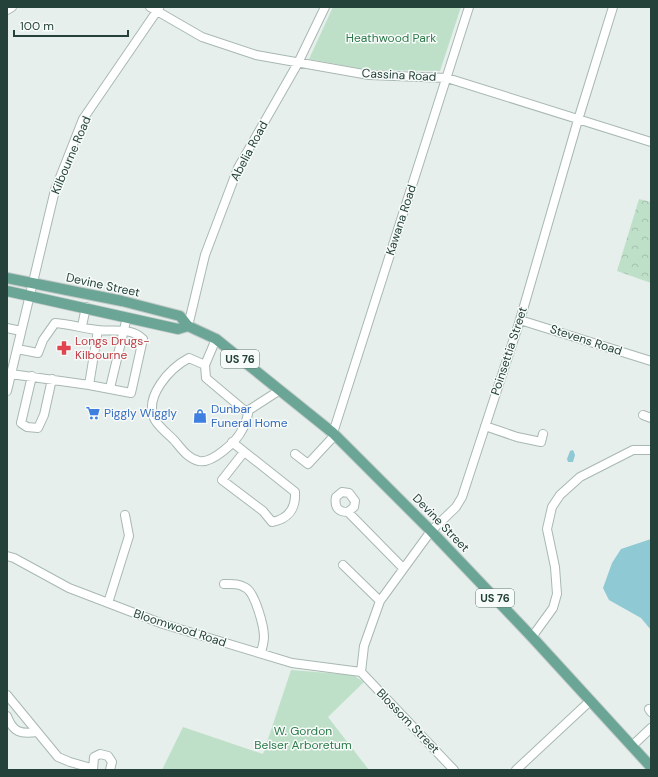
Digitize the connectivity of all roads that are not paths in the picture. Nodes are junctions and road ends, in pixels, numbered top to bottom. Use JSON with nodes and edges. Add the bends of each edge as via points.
{"nodes":[{"id":1,"x":12,"y":7,"type":"edge"},
{"id":2,"x":325,"y":7,"type":"edge"},
{"id":3,"x":469,"y":7,"type":"edge"},
{"id":4,"x":613,"y":7,"type":"edge"},
{"id":5,"x":155,"y":8,"type":"edge"},
{"id":6,"x":7,"y":10,"type":"edge"},
{"id":7,"x":298,"y":63,"type":"junction"},
{"id":8,"x":447,"y":78,"type":"junction"},
{"id":9,"x":578,"y":120,"type":"junction"},
{"id":10,"x":651,"y":142,"type":"edge"},
{"id":11,"x":7,"y":278,"type":"edge"},
{"id":12,"x":33,"y":284,"type":"junction"},
{"id":13,"x":7,"y":291,"type":"edge"},
{"id":14,"x":30,"y":296,"type":"junction"},
{"id":15,"x":131,"y":304,"type":"junction"},
{"id":16,"x":86,"y":308,"type":"junction"},
{"id":17,"x":127,"y":317,"type":"junction"},
{"id":18,"x":520,"y":320,"type":"junction"},
{"id":19,"x":82,"y":326,"type":"junction"},
{"id":20,"x":188,"y":326,"type":"junction"},
{"id":21,"x":7,"y":328,"type":"edge"},
{"id":22,"x":98,"y":330,"type":"junction"},
{"id":23,"x":123,"y":330,"type":"junction"},
{"id":24,"x":21,"y":331,"type":"junction"},
{"id":25,"x":216,"y":339,"type":"junction"},
{"id":26,"x":17,"y":350,"type":"junction"},
{"id":27,"x":651,"y":361,"type":"edge"},
{"id":28,"x":205,"y":365,"type":"junction"},
{"id":29,"x":11,"y":374,"type":"junction"},
{"id":30,"x":32,"y":376,"type":"junction"},
{"id":31,"x":52,"y":379,"type":"junction"},
{"id":32,"x":89,"y":385,"type":"junction"},
{"id":33,"x":110,"y":388,"type":"junction"},
{"id":34,"x":280,"y":390,"type":"junction"},
{"id":35,"x":7,"y":391,"type":"edge"},
{"id":36,"x":250,"y":410,"type":"junction"},
{"id":37,"x":485,"y":426,"type":"junction"},
{"id":38,"x":334,"y":434,"type":"junction"},
{"id":39,"x":543,"y":434,"type":"dead end"},
{"id":40,"x":232,"y":442,"type":"junction"},
{"id":41,"x":651,"y":450,"type":"edge"},
{"id":42,"x":244,"y":452,"type":"junction"},
{"id":43,"x":295,"y":454,"type":"dead end"},
{"id":44,"x":348,"y":512,"type":"dead end"},
{"id":45,"x":125,"y":515,"type":"dead end"},
{"id":46,"x":431,"y":531,"type":"junction"},
{"id":47,"x":7,"y":556,"type":"edge"},
{"id":48,"x":343,"y":565,"type":"dead end"},
{"id":49,"x":403,"y":568,"type":"junction"},
{"id":50,"x":224,"y":584,"type":"dead end"},
{"id":51,"x":380,"y":602,"type":"junction"},
{"id":52,"x":108,"y":603,"type":"junction"},
{"id":53,"x":532,"y":637,"type":"junction"},
{"id":54,"x":261,"y":653,"type":"junction"},
{"id":55,"x":361,"y":672,"type":"junction"},
{"id":56,"x":7,"y":695,"type":"edge"},
{"id":57,"x":590,"y":701,"type":"junction"},
{"id":58,"x":7,"y":716,"type":"edge"},
{"id":59,"x":651,"y":728,"type":"edge"},
{"id":60,"x":38,"y":732,"type":"junction"},
{"id":61,"x":632,"y":746,"type":"junction"},
{"id":62,"x":651,"y":767,"type":"edge"},
{"id":63,"x":92,"y":769,"type":"edge"},
{"id":64,"x":110,"y":770,"type":"edge"},
{"id":65,"x":454,"y":770,"type":"edge"},
{"id":66,"x":516,"y":770,"type":"edge"}],
"edges":[{"from":1,"to":6,"type":"street"},
{"from":2,"to":7,"type":"street","name":"Abelia Road"},
{"from":3,"to":8,"type":"street","name":"Kawana Road"},
{"from":4,"to":9,"type":"street","name":"Poinsettia Street"},
{"from":5,"to":7,"type":"street","name":"Cassina Road","via":[[202,37],[256,55]]},
{"from":5,"to":12,"type":"street","name":"Kilbourne Road","via":[[83,120],[55,190]]},
{"from":7,"to":8,"type":"street","name":"Cassina Road","via":[[369,75]]},
{"from":7,"to":20,"type":"street","name":"Abelia Road","via":[[238,168],[205,255]]},
{"from":8,"to":9,"type":"street","name":"Cassina Road"},
{"from":8,"to":38,"type":"street","name":"Kawana Road"},
{"from":9,"to":10,"type":"street","name":"Cassina Road"},
{"from":9,"to":18,"type":"street","name":"Poinsettia Street"},
{"from":11,"to":12,"type":"main road","name":"Devine Street","number":"US 76"},
{"from":12,"to":14,"type":"street","name":"Kilbourne Road"},
{"from":12,"to":15,"type":"main road","name":"Devine Street","number":"US 76"},
{"from":13,"to":14,"type":"main road","name":"Devine Street","number":"US 76"},
{"from":14,"to":16,"type":"main road","name":"Devine Street","number":"US 76"},
{"from":14,"to":24,"type":"street","name":"Kilbourne Road"},
{"from":15,"to":17,"type":"main road"},
{"from":15,"to":20,"type":"main road","name":"Devine Street","number":"US 76","via":[[180,316]]},
{"from":16,"to":17,"type":"main road","name":"Devine Street","number":"US 76"},
{"from":16,"to":19,"type":"street"},
{"from":17,"to":20,"type":"main road","name":"Devine Street","number":"US 76","via":[[178,329]]},
{"from":17,"to":23,"type":"street"},
{"from":18,"to":27,"type":"street","name":"Stevens Road"},
{"from":18,"to":37,"type":"street","name":"Poinsettia Street"},
{"from":19,"to":22,"type":"street"},
{"from":19,"to":26,"type":"street","via":[[55,323],[43,340],[38,353]]},
{"from":20,"to":25,"type":"main road","name":"Devine Street","number":"US 76"},
{"from":21,"to":24,"type":"street"},
{"from":22,"to":23,"type":"street"},
{"from":22,"to":32,"type":"street"},
{"from":23,"to":33,"type":"street"},
{"from":23,"to":33,"type":"street","via":[[138,334],[143,339],[131,393]]},
{"from":24,"to":26,"type":"street","name":"Kilbourne Road"},
{"from":25,"to":28,"type":"street"},
{"from":25,"to":34,"type":"main road","name":"Devine Street","number":"US 76"},
{"from":26,"to":29,"type":"street","name":"Kilbourne Road"},
{"from":28,"to":36,"type":"street","via":[[206,378],[244,410]]},
{"from":28,"to":40,"type":"street","via":[[189,358],[179,364],[153,396],[155,420],[188,456],[200,462],[210,461]]},
{"from":29,"to":30,"type":"street"},
{"from":29,"to":35,"type":"street","name":"Kilbourne Road"},
{"from":30,"to":31,"type":"street"},
{"from":30,"to":31,"type":"street","via":[[21,423],[26,427],[38,428],[44,415]]},
{"from":31,"to":32,"type":"street"},
{"from":32,"to":33,"type":"street"},
{"from":34,"to":36,"type":"street"},
{"from":34,"to":38,"type":"main road","name":"Devine Street","number":"US 76"},
{"from":36,"to":40,"type":"street","via":[[242,431]]},
{"from":37,"to":39,"type":"street","via":[[541,442]]},
{"from":37,"to":46,"type":"street","name":"Poinsettia Street","via":[[462,497],[456,507]]},
{"from":38,"to":43,"type":"street","via":[[308,464]]},
{"from":38,"to":46,"type":"main road","name":"Devine Street","number":"US 76"},
{"from":40,"to":42,"type":"street"},
{"from":41,"to":53,"type":"street","via":[[633,450],[580,477],[560,495],[552,507],[548,529],[557,594],[553,608]]},
{"from":42,"to":42,"type":"street","via":[[296,492],[296,501],[290,514],[281,520],[272,522],[222,480]]},
{"from":44,"to":49,"type":"street"},
{"from":45,"to":52,"type":"street","via":[[129,536]]},
{"from":46,"to":49,"type":"street","name":"Poinsettia Street"},
{"from":46,"to":53,"type":"main road","name":"Devine Street","number":"US 76"},
{"from":47,"to":52,"type":"street","name":"Bloomwood Road","via":[[69,588]]},
{"from":48,"to":51,"type":"street"},
{"from":49,"to":51,"type":"street","name":"Poinsettia Street"},
{"from":50,"to":54,"type":"street","via":[[237,584],[248,588],[262,621],[264,638]]},
{"from":51,"to":55,"type":"street","name":"Poinsettia Street","via":[[364,646]]},
{"from":52,"to":54,"type":"street","name":"Bloomwood Road","via":[[162,624]]},
{"from":53,"to":57,"type":"main road","name":"Devine Street","number":"US 76"},
{"from":54,"to":55,"type":"street","name":"Bloomwood Road","via":[[308,666]]},
{"from":55,"to":65,"type":"street","name":"Blossom Street"},
{"from":56,"to":60,"type":"street"},
{"from":57,"to":61,"type":"main road","name":"Devine Street","number":"US 76"},
{"from":57,"to":66,"type":"street"},
{"from":58,"to":60,"type":"street","via":[[17,731],[24,734]]},
{"from":59,"to":61,"type":"street"},
{"from":60,"to":63,"type":"street","via":[[58,757]]},
{"from":61,"to":62,"type":"main road","name":"Devine Street","number":"US 76"},
{"from":63,"to":64,"type":"street","via":[[94,757],[100,754],[108,756],[112,762]]}]}
